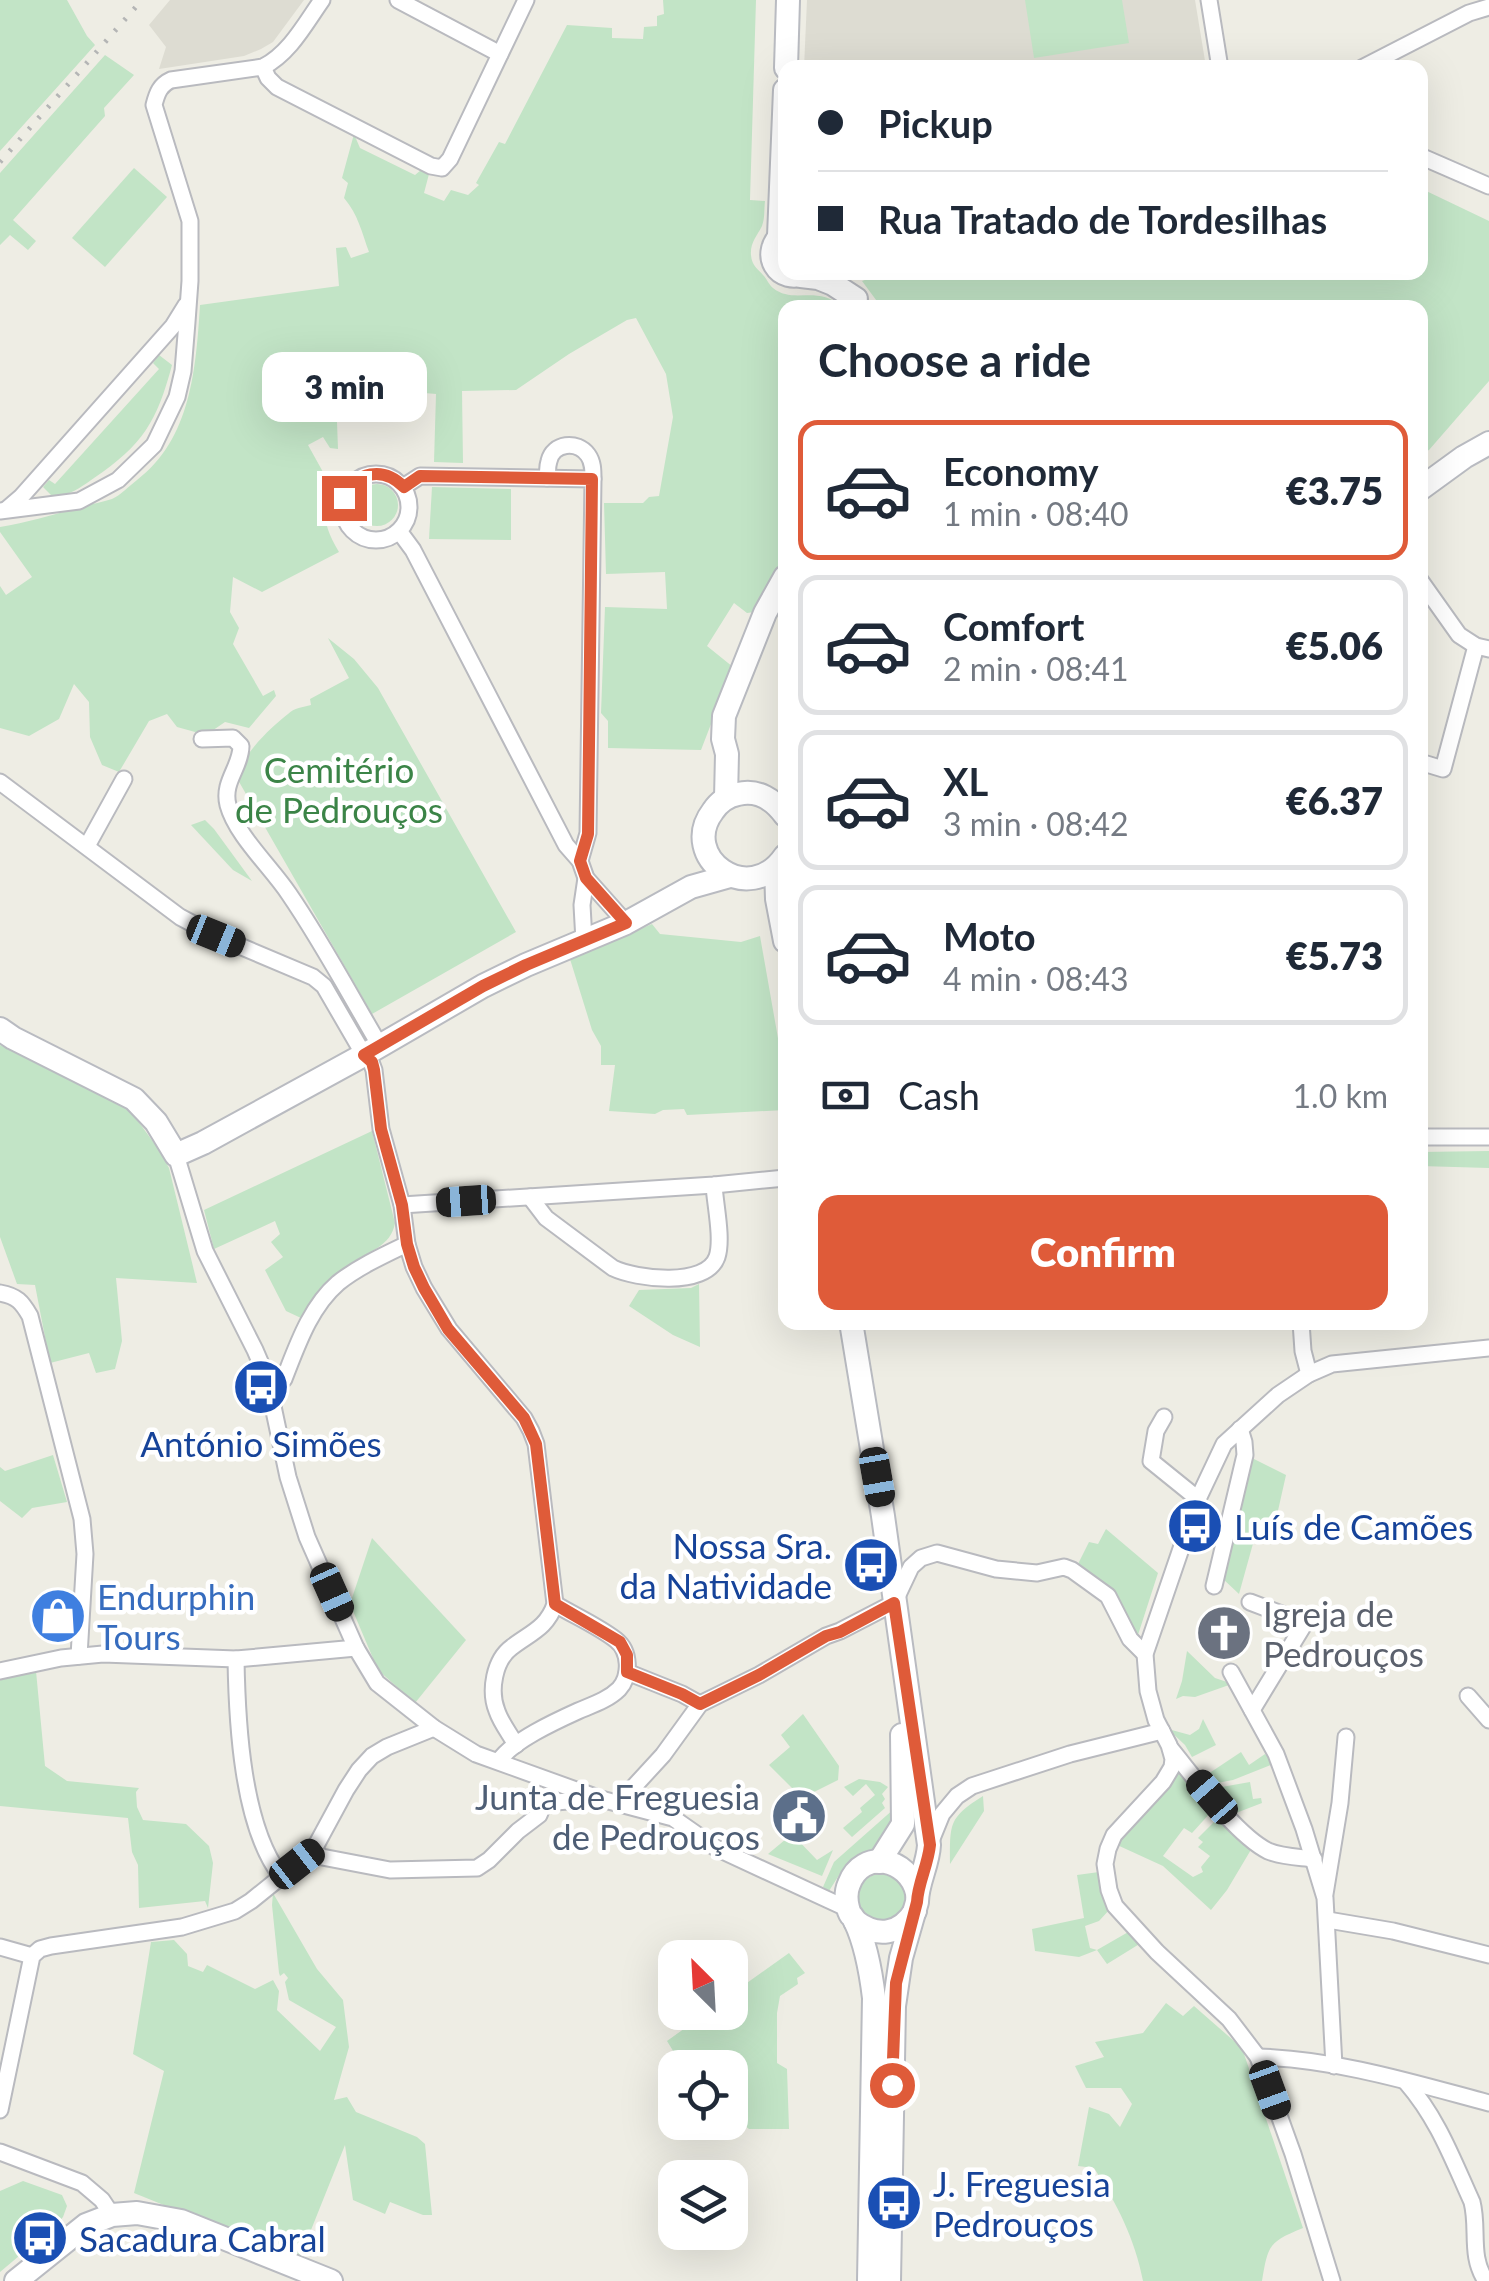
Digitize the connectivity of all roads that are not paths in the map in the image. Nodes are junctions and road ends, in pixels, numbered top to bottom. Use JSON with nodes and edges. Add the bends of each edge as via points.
{"nodes":[{"id":1,"x":322,"y":0,"type":"edge"},
{"id":2,"x":398,"y":0,"type":"edge"},
{"id":3,"x":526,"y":0,"type":"edge"},
{"id":4,"x":788,"y":0,"type":"edge"},
{"id":5,"x":1209,"y":0,"type":"edge"},
{"id":6,"x":1475,"y":7,"type":"edge"},
{"id":7,"x":1489,"y":8,"type":"edge"},
{"id":8,"x":500,"y":54,"type":"junction"},
{"id":9,"x":786,"y":60,"type":"edge"},
{"id":10,"x":1219,"y":60,"type":"edge"},
{"id":11,"x":1376,"y":60,"type":"edge"},
{"id":12,"x":264,"y":67,"type":"junction"},
{"id":13,"x":1428,"y":159,"type":"edge"},
{"id":14,"x":1489,"y":186,"type":"edge"},
{"id":15,"x":778,"y":242,"type":"edge"},
{"id":16,"x":778,"y":268,"type":"edge"},
{"id":17,"x":823,"y":280,"type":"edge"},
{"id":18,"x":855,"y":300,"type":"edge"},
{"id":19,"x":188,"y":302,"type":"junction"},
{"id":20,"x":1489,"y":443,"type":"edge"},
{"id":21,"x":547,"y":478,"type":"junction"},
{"id":22,"x":592,"y":479,"type":"junction"},
{"id":23,"x":1428,"y":483,"type":"edge"},
{"id":24,"x":404,"y":487,"type":"junction"},
{"id":25,"x":3,"y":511,"type":"edge"},
{"id":26,"x":399,"y":531,"type":"junction"},
{"id":27,"x":778,"y":590,"type":"edge"},
{"id":28,"x":1428,"y":591,"type":"edge"},
{"id":29,"x":1483,"y":647,"type":"edge"},
{"id":30,"x":202,"y":739,"type":"dead end"},
{"id":31,"x":727,"y":754,"type":"junction"},
{"id":32,"x":1428,"y":764,"type":"edge"},
{"id":33,"x":124,"y":779,"type":"dead end"},
{"id":34,"x":0,"y":782,"type":"edge"},
{"id":35,"x":756,"y":794,"type":"junction"},
{"id":36,"x":726,"y":798,"type":"junction"},
{"id":37,"x":778,"y":805,"type":"edge"},
{"id":38,"x":87,"y":846,"type":"junction"},
{"id":39,"x":705,"y":846,"type":"junction"},
{"id":40,"x":580,"y":861,"type":"junction"},
{"id":41,"x":777,"y":864,"type":"edge"},
{"id":42,"x":730,"y":876,"type":"junction"},
{"id":43,"x":586,"y":878,"type":"junction"},
{"id":44,"x":691,"y":887,"type":"junction"},
{"id":45,"x":778,"y":904,"type":"edge"},
{"id":46,"x":626,"y":923,"type":"junction"},
{"id":47,"x":584,"y":942,"type":"junction"},
{"id":48,"x":0,"y":1029,"type":"edge"},
{"id":49,"x":372,"y":1050,"type":"junction"},
{"id":50,"x":1428,"y":1138,"type":"edge"},
{"id":51,"x":1489,"y":1138,"type":"edge"},
{"id":52,"x":176,"y":1154,"type":"junction"},
{"id":53,"x":778,"y":1179,"type":"edge"},
{"id":54,"x":714,"y":1185,"type":"junction"},
{"id":55,"x":530,"y":1197,"type":"junction"},
{"id":56,"x":402,"y":1205,"type":"junction"},
{"id":57,"x":407,"y":1244,"type":"junction"},
{"id":58,"x":0,"y":1293,"type":"edge"},
{"id":59,"x":852,"y":1330,"type":"edge"},
{"id":60,"x":1302,"y":1330,"type":"edge"},
{"id":61,"x":1489,"y":1348,"type":"edge"},
{"id":62,"x":1309,"y":1374,"type":"junction"},
{"id":63,"x":270,"y":1389,"type":"junction"},
{"id":64,"x":1164,"y":1417,"type":"dead end"},
{"id":65,"x":1240,"y":1428,"type":"junction"},
{"id":66,"x":1198,"y":1499,"type":"junction"},
{"id":67,"x":1214,"y":1586,"type":"dead end"},
{"id":68,"x":1250,"y":1602,"type":"dead end"},
{"id":69,"x":894,"y":1603,"type":"junction"},
{"id":70,"x":555,"y":1604,"type":"junction"},
{"id":71,"x":901,"y":1646,"type":"junction"},
{"id":72,"x":356,"y":1648,"type":"junction"},
{"id":73,"x":1145,"y":1654,"type":"junction"},
{"id":74,"x":79,"y":1656,"type":"junction"},
{"id":75,"x":236,"y":1659,"type":"junction"},
{"id":76,"x":0,"y":1671,"type":"edge"},
{"id":77,"x":627,"y":1672,"type":"junction"},
{"id":78,"x":1231,"y":1672,"type":"dead end"},
{"id":79,"x":1468,"y":1696,"type":"dead end"},
{"id":80,"x":700,"y":1704,"type":"junction"},
{"id":81,"x":1252,"y":1710,"type":"junction"},
{"id":82,"x":1489,"y":1720,"type":"edge"},
{"id":83,"x":434,"y":1728,"type":"junction"},
{"id":84,"x":1346,"y":1737,"type":"dead end"},
{"id":85,"x":1166,"y":1738,"type":"junction"},
{"id":86,"x":516,"y":1745,"type":"junction"},
{"id":87,"x":499,"y":1761,"type":"junction"},
{"id":88,"x":600,"y":1799,"type":"junction"},
{"id":89,"x":627,"y":1804,"type":"junction"},
{"id":90,"x":930,"y":1845,"type":"junction"},
{"id":91,"x":313,"y":1851,"type":"junction"},
{"id":92,"x":1314,"y":1859,"type":"junction"},
{"id":93,"x":879,"y":1862,"type":"junction"},
{"id":94,"x":281,"y":1876,"type":"junction"},
{"id":95,"x":1325,"y":1898,"type":"junction"},
{"id":96,"x":916,"y":1902,"type":"junction"},
{"id":97,"x":852,"y":1916,"type":"junction"},
{"id":98,"x":1328,"y":1920,"type":"junction"},
{"id":99,"x":0,"y":1947,"type":"edge"},
{"id":100,"x":1489,"y":1955,"type":"edge"},
{"id":101,"x":32,"y":1956,"type":"junction"},
{"id":102,"x":1258,"y":2057,"type":"junction"},
{"id":103,"x":1334,"y":2066,"type":"junction"},
{"id":104,"x":1406,"y":2082,"type":"junction"},
{"id":105,"x":1489,"y":2103,"type":"edge"},
{"id":106,"x":0,"y":2110,"type":"edge"},
{"id":107,"x":0,"y":2152,"type":"edge"},
{"id":108,"x":112,"y":2215,"type":"junction"},
{"id":109,"x":16,"y":2281,"type":"edge"},
{"id":110,"x":331,"y":2281,"type":"edge"},
{"id":111,"x":870,"y":2281,"type":"edge"},
{"id":112,"x":889,"y":2281,"type":"edge"},
{"id":113,"x":1332,"y":2281,"type":"edge"},
{"id":114,"x":1486,"y":2281,"type":"edge"}],
"edges":[{"from":1,"to":12,"type":"street","via":[[284,54]]},
{"from":2,"to":8,"type":"street"},
{"from":3,"to":8,"type":"street"},
{"from":4,"to":9,"type":"street"},
{"from":5,"to":10,"type":"street"},
{"from":6,"to":7,"type":"street"},
{"from":6,"to":11,"type":"street"},
{"from":8,"to":12,"type":"street","via":[[442,168],[277,87]]},
{"from":12,"to":19,"type":"street","via":[[171,80],[156,95],[190,221]]},
{"from":13,"to":14,"type":"street"},
{"from":15,"to":16,"type":"street","via":[[772,253]]},
{"from":17,"to":18,"type":"street"},
{"from":19,"to":25,"type":"street","via":[[22,498]]},
{"from":19,"to":25,"type":"street","via":[[177,397],[154,445],[118,480],[79,501]]},
{"from":20,"to":23,"type":"street"},
{"from":21,"to":22,"type":"street"},
{"from":21,"to":22,"type":"street","via":[[550,456],[572,445],[586,452]]},
{"from":21,"to":24,"type":"street","via":[[420,476]]},
{"from":22,"to":40,"type":"street","via":[[588,834]]},
{"from":24,"to":26,"type":"street","via":[[410,506]]},
{"from":24,"to":26,"type":"street","via":[[386,475],[365,475],[348,488],[343,508],[358,535],[379,540]]},
{"from":26,"to":40,"type":"street"},
{"from":27,"to":31,"type":"street","via":[[724,716]]},
{"from":28,"to":29,"type":"street","via":[[1459,636]]},
{"from":29,"to":32,"type":"street","via":[[1443,769]]},
{"from":30,"to":49,"type":"street","via":[[233,738],[241,746],[226,790],[231,812],[289,894]]},
{"from":31,"to":35,"type":"street"},
{"from":31,"to":36,"type":"street"},
{"from":33,"to":38,"type":"street"},
{"from":34,"to":38,"type":"street"},
{"from":35,"to":36,"type":"street"},
{"from":35,"to":37,"type":"street"},
{"from":36,"to":39,"type":"street","via":[[708,818]]},
{"from":38,"to":49,"type":"street","via":[[180,917],[313,977]]},
{"from":39,"to":42,"type":"street"},
{"from":39,"to":44,"type":"street"},
{"from":40,"to":43,"type":"street"},
{"from":41,"to":42,"type":"street","via":[[743,879]]},
{"from":41,"to":45,"type":"street"},
{"from":42,"to":44,"type":"street"},
{"from":43,"to":46,"type":"street"},
{"from":43,"to":47,"type":"street"},
{"from":44,"to":46,"type":"street"},
{"from":46,"to":47,"type":"street"},
{"from":47,"to":49,"type":"street","via":[[483,986]]},
{"from":48,"to":52,"type":"street","via":[[134,1098]]},
{"from":49,"to":52,"type":"street"},
{"from":49,"to":56,"type":"street","via":[[381,1129]]},
{"from":50,"to":51,"type":"street"},
{"from":52,"to":63,"type":"street","via":[[205,1251]]},
{"from":53,"to":54,"type":"street"},
{"from":54,"to":55,"type":"street"},
{"from":54,"to":55,"type":"street","via":[[717,1257],[704,1272],[680,1277],[614,1268],[546,1218]]},
{"from":55,"to":56,"type":"street"},
{"from":56,"to":57,"type":"street"},
{"from":57,"to":63,"type":"street","via":[[338,1284],[315,1310],[284,1379]]},
{"from":57,"to":70,"type":"street","via":[[448,1329],[531,1431]]},
{"from":58,"to":74,"type":"street","via":[[14,1296],[30,1316],[82,1519]]},
{"from":59,"to":69,"type":"street"},
{"from":60,"to":62,"type":"street"},
{"from":61,"to":62,"type":"street","via":[[1353,1360]]},
{"from":62,"to":65,"type":"street"},
{"from":63,"to":72,"type":"street","via":[[296,1506]]},
{"from":64,"to":66,"type":"street","via":[[1151,1460]]},
{"from":65,"to":66,"type":"street","via":[[1224,1444]]},
{"from":65,"to":67,"type":"street","via":[[1244,1455]]},
{"from":66,"to":73,"type":"street"},
{"from":68,"to":81,"type":"street","via":[[1305,1624]]},
{"from":69,"to":71,"type":"street"},
{"from":69,"to":73,"type":"street","via":[[911,1567],[937,1553],[996,1569],[1064,1568],[1108,1596]]},
{"from":69,"to":80,"type":"street"},
{"from":70,"to":77,"type":"street","via":[[620,1642]]},
{"from":70,"to":86,"type":"street","via":[[546,1624],[500,1659],[494,1700]]},
{"from":71,"to":90,"type":"street"},
{"from":71,"to":93,"type":"street","via":[[903,1824]]},
{"from":72,"to":75,"type":"street"},
{"from":72,"to":83,"type":"street","via":[[378,1682]]},
{"from":73,"to":85,"type":"street","via":[[1148,1690]]},
{"from":74,"to":75,"type":"street"},
{"from":74,"to":76,"type":"street"},
{"from":75,"to":94,"type":"street","via":[[257,1833]]},
{"from":77,"to":80,"type":"street"},
{"from":77,"to":86,"type":"street","via":[[606,1699]]},
{"from":78,"to":81,"type":"street"},
{"from":79,"to":82,"type":"street"},
{"from":80,"to":89,"type":"street"},
{"from":81,"to":92,"type":"street","via":[[1276,1754]]},
{"from":83,"to":87,"type":"street"},
{"from":83,"to":91,"type":"street","via":[[372,1756]]},
{"from":84,"to":95,"type":"street"},
{"from":85,"to":90,"type":"street","via":[[1070,1754],[972,1786],[942,1814]]},
{"from":85,"to":92,"type":"street","via":[[1258,1844]]},
{"from":85,"to":102,"type":"street","via":[[1173,1759],[1169,1775],[1114,1835],[1105,1864],[1109,1890],[1141,1936],[1229,2019]]},
{"from":86,"to":87,"type":"street"},
{"from":87,"to":88,"type":"street"},
{"from":88,"to":89,"type":"street"},
{"from":88,"to":91,"type":"street","via":[[544,1803],[539,1815],[477,1868],[390,1870]]},
{"from":89,"to":97,"type":"street","via":[[673,1818],[716,1848]]},
{"from":90,"to":96,"type":"street"},
{"from":91,"to":94,"type":"street"},
{"from":92,"to":95,"type":"street"},
{"from":93,"to":96,"type":"street","via":[[904,1870],[915,1884]]},
{"from":93,"to":97,"type":"street","via":[[852,1878]]},
{"from":94,"to":101,"type":"street","via":[[251,1902],[200,1923],[51,1946]]},
{"from":95,"to":98,"type":"street"},
{"from":96,"to":97,"type":"street","via":[[908,1921],[888,1932]]},
{"from":96,"to":112,"type":"street","via":[[894,2006]]},
{"from":97,"to":111,"type":"street","via":[[874,1998]]},
{"from":98,"to":100,"type":"street"},
{"from":98,"to":103,"type":"street"},
{"from":99,"to":101,"type":"street"},
{"from":101,"to":106,"type":"street"},
{"from":102,"to":103,"type":"street"},
{"from":102,"to":113,"type":"street"},
{"from":103,"to":104,"type":"street"},
{"from":104,"to":105,"type":"street"},
{"from":104,"to":114,"type":"street","via":[[1434,2119],[1472,2202],[1477,2264]]},
{"from":107,"to":108,"type":"street","via":[[82,2184]]},
{"from":108,"to":109,"type":"street","via":[[86,2225]]},
{"from":108,"to":110,"type":"street","via":[[182,2221]]}]}
